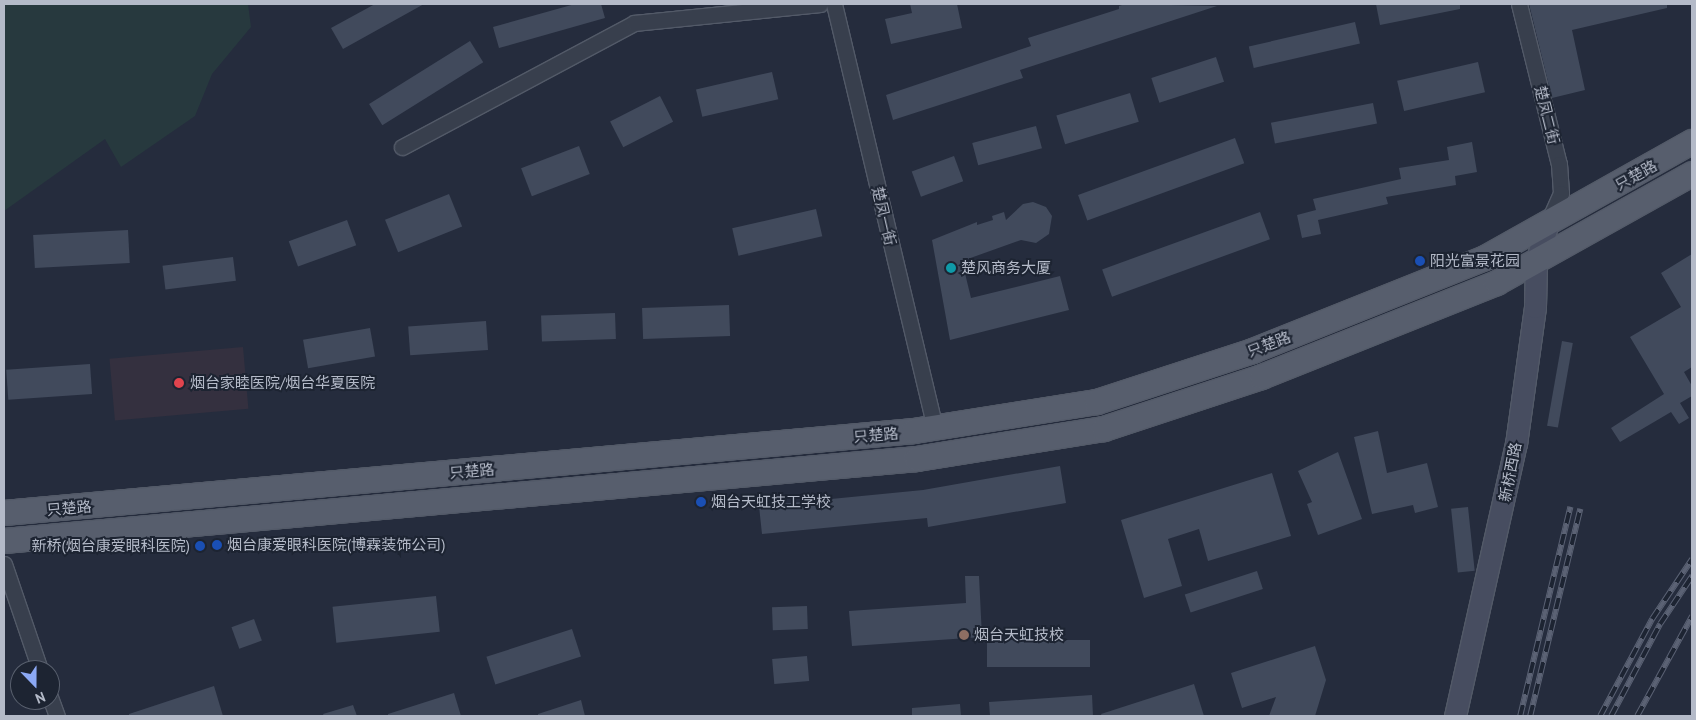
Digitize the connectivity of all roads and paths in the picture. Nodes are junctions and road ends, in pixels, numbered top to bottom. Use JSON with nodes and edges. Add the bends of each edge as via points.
{"nodes":[{"id":1,"x":820,"y":4,"type":"edge"},
{"id":2,"x":834,"y":4,"type":"edge"},
{"id":3,"x":1518,"y":4,"type":"edge"},
{"id":4,"x":1692,"y":142,"type":"edge"},
{"id":5,"x":402,"y":147,"type":"dead end"},
{"id":6,"x":1692,"y":174,"type":"edge"},
{"id":7,"x":1547,"y":225,"type":"junction"},
{"id":8,"x":1536,"y":262,"type":"junction"},
{"id":9,"x":935,"y":428,"type":"junction"},
{"id":10,"x":4,"y":514,"type":"edge"},
{"id":11,"x":4,"y":541,"type":"edge"},
{"id":12,"x":4,"y":564,"type":"edge"},
{"id":13,"x":37,"y":660,"type":"edge"},
{"id":14,"x":1455,"y":716,"type":"edge"}],
"edges":[{"from":1,"to":5,"type":"street","via":[[634,24]]},
{"from":2,"to":9,"type":"street","name":"楚凤一街"},
{"from":3,"to":7,"type":"street","name":"楚凤二街","via":[[1559,164],[1561,193]]},
{"from":4,"to":7,"type":"main road","name":"只楚路"},
{"from":6,"to":8,"type":"main road","name":"只楚路"},
{"from":7,"to":8,"type":"street","name":"新桥西路"},
{"from":7,"to":9,"type":"main road","name":"只楚路","via":[[1485,258],[1253,351],[1097,402]]},
{"from":8,"to":11,"type":"main road","name":"只楚路","via":[[1497,283],[1262,377],[1104,429],[917,459]]},
{"from":8,"to":14,"type":"street","name":"新桥西路","via":[[1534,307],[1516,444]]},
{"from":9,"to":10,"type":"main road","name":"只楚路"},
{"from":12,"to":13,"type":"street"}]}
